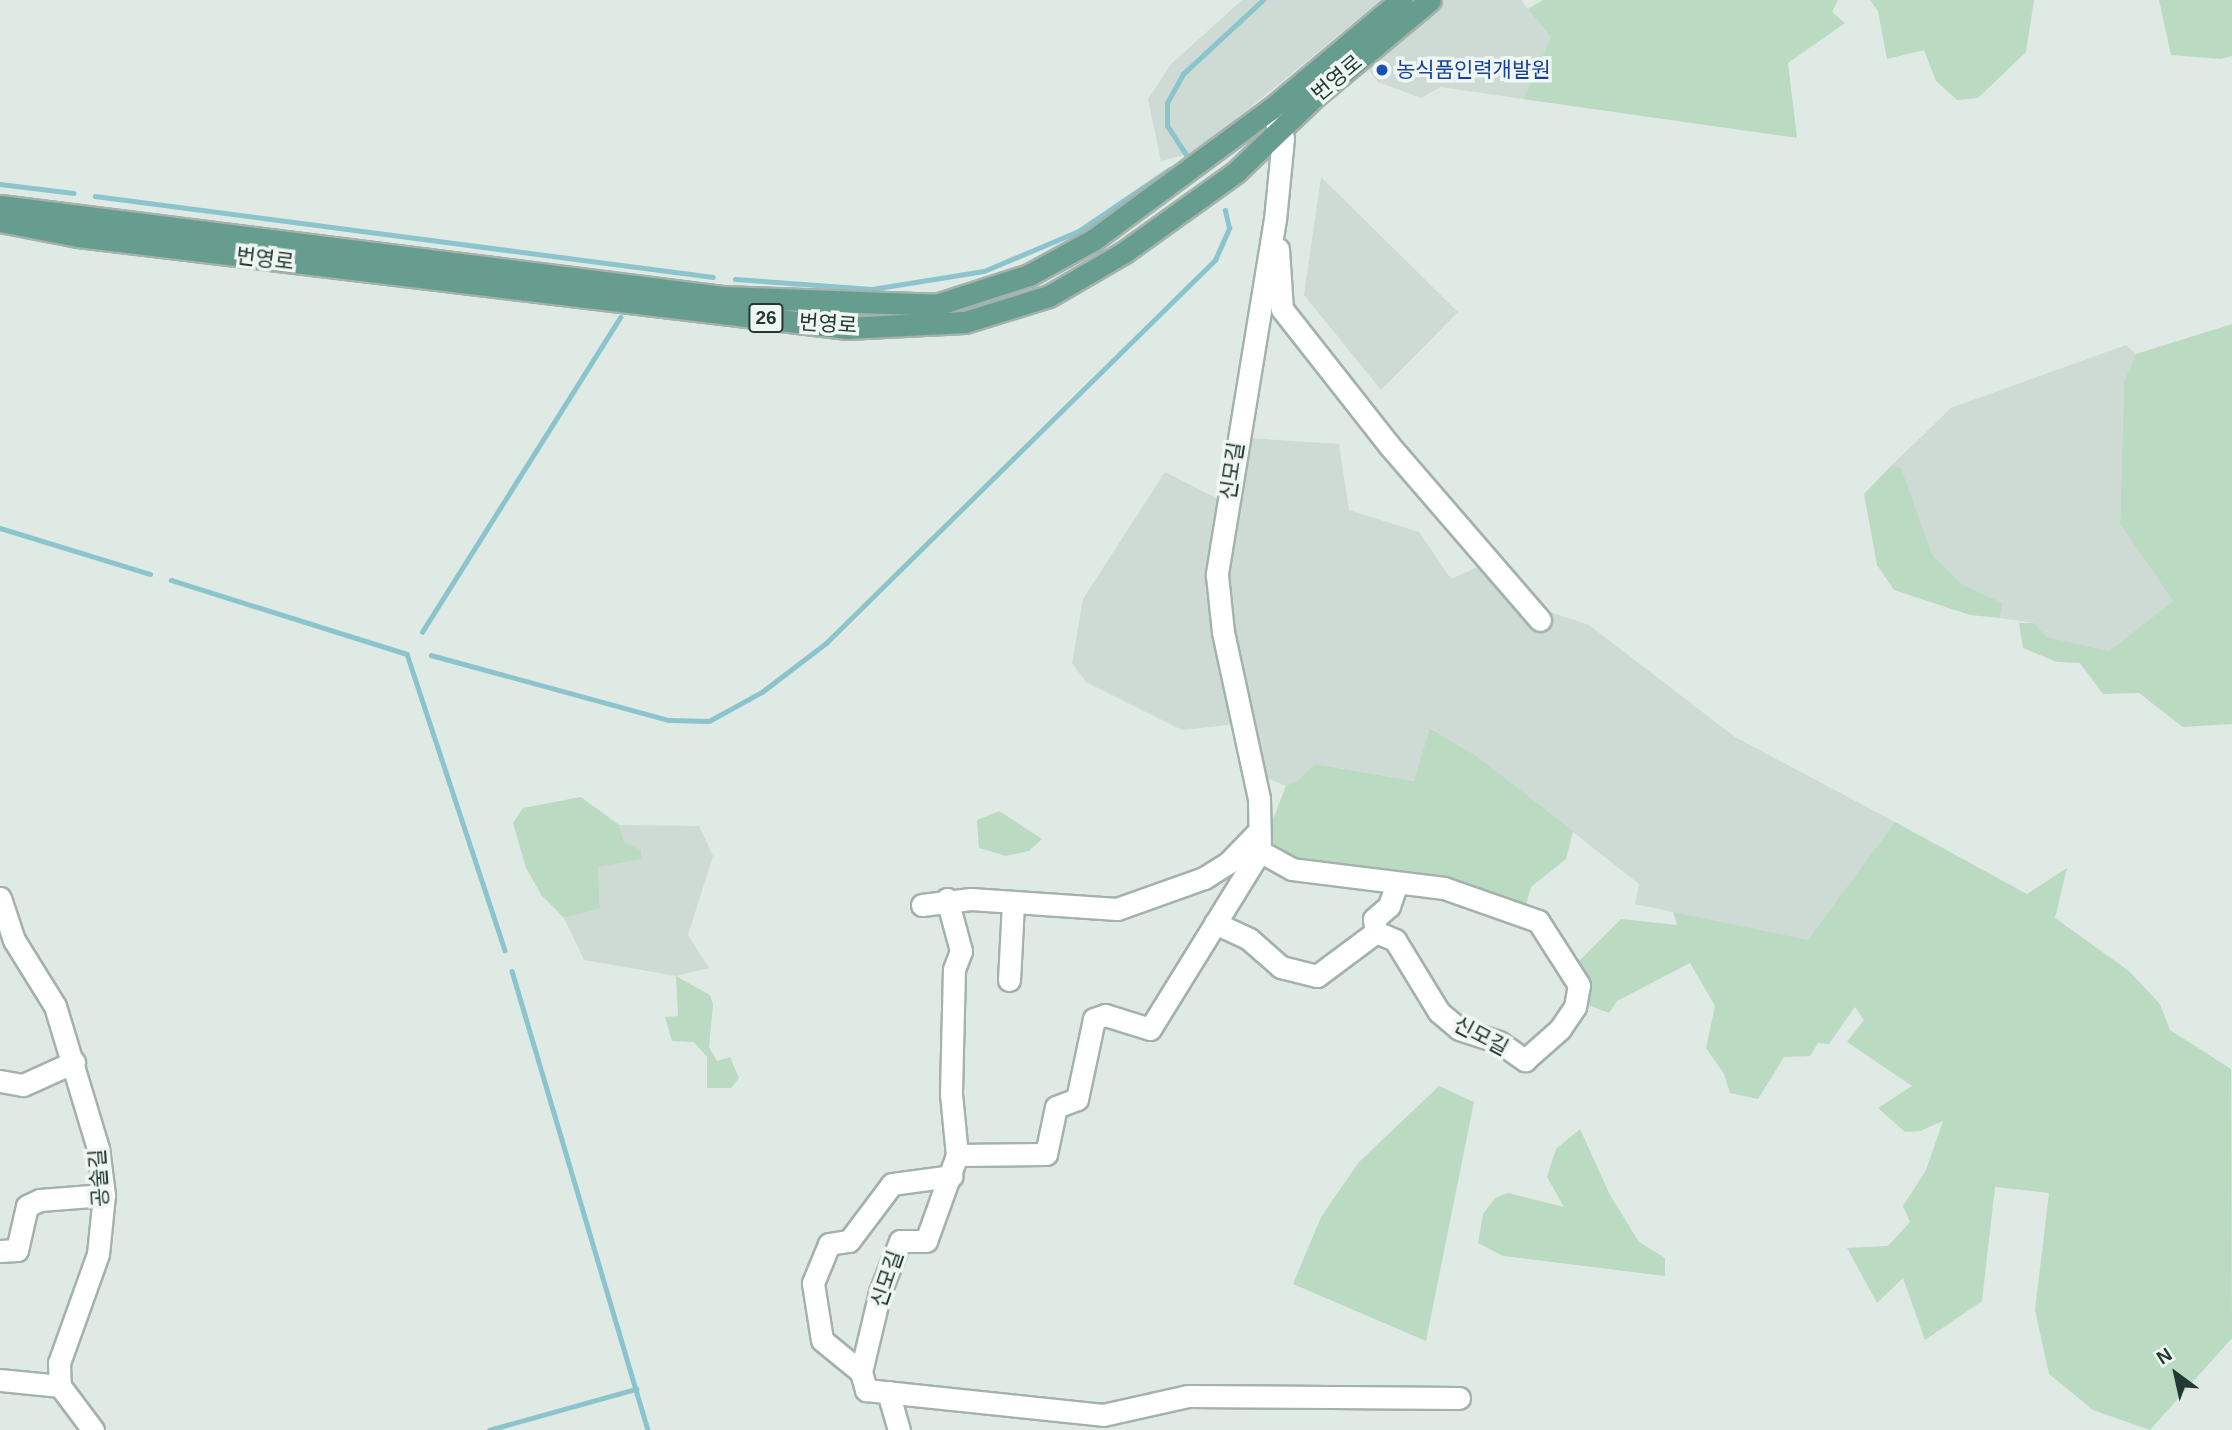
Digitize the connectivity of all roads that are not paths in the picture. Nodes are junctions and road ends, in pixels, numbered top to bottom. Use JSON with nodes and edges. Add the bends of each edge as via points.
{"nodes":[{"id":1,"x":1401,"y":0,"type":"edge"},
{"id":2,"x":1430,"y":0,"type":"edge"},
{"id":3,"x":1275,"y":119,"type":"junction"},
{"id":4,"x":0,"y":206,"type":"edge"},
{"id":5,"x":1275,"y":219,"type":"junction"},
{"id":6,"x":0,"y":222,"type":"edge"},
{"id":7,"x":1540,"y":620,"type":"dead end"},
{"id":8,"x":1258,"y":842,"type":"junction"},
{"id":9,"x":1397,"y":883,"type":"junction"},
{"id":10,"x":0,"y":898,"type":"edge"},
{"id":11,"x":947,"y":899,"type":"junction"},
{"id":12,"x":1013,"y":903,"type":"junction"},
{"id":13,"x":922,"y":905,"type":"dead end"},
{"id":14,"x":1215,"y":923,"type":"junction"},
{"id":15,"x":6,"y":927,"type":"edge"},
{"id":16,"x":1376,"y":932,"type":"junction"},
{"id":17,"x":1009,"y":980,"type":"dead end"},
{"id":18,"x":74,"y":1062,"type":"junction"},
{"id":19,"x":0,"y":1081,"type":"edge"},
{"id":20,"x":957,"y":1155,"type":"junction"},
{"id":21,"x":951,"y":1176,"type":"junction"},
{"id":22,"x":104,"y":1195,"type":"junction"},
{"id":23,"x":0,"y":1251,"type":"edge"},
{"id":24,"x":0,"y":1380,"type":"edge"},
{"id":25,"x":863,"y":1381,"type":"junction"},
{"id":26,"x":60,"y":1386,"type":"junction"},
{"id":27,"x":888,"y":1392,"type":"junction"},
{"id":28,"x":1459,"y":1398,"type":"dead end"},
{"id":29,"x":93,"y":1430,"type":"edge"},
{"id":30,"x":899,"y":1430,"type":"edge"}],
"edges":[{"from":1,"to":3,"type":"main road","name":"번영로","number":"26"},
{"from":2,"to":3,"type":"main road","name":"번영로","number":"26"},
{"from":3,"to":4,"type":"main road","name":"번영로","number":"26","via":[[1093,240],[1029,275],[936,305],[722,297]]},
{"from":3,"to":5,"type":"street","name":"신모길","via":[[1283,138]]},
{"from":3,"to":6,"type":"main road","name":"번영로","number":"26","via":[[1236,173],[1123,253],[1049,296],[965,322],[846,328],[91,237]]},
{"from":5,"to":7,"type":"street","via":[[1282,309],[1389,445]]},
{"from":5,"to":8,"type":"street","name":"신모길","via":[[1217,575],[1223,632],[1259,798]]},
{"from":8,"to":9,"type":"street","name":"신모길","via":[[1293,869]]},
{"from":8,"to":12,"type":"street","via":[[1204,878],[1117,909]]},
{"from":8,"to":14,"type":"street","name":"신모길"},
{"from":9,"to":16,"type":"street","via":[[1389,906],[1374,919]]},
{"from":9,"to":16,"type":"street","name":"신모길","via":[[1444,888],[1538,921],[1579,985],[1575,1007],[1560,1029],[1525,1060],[1499,1042],[1459,1029],[1439,1012],[1395,940]]},
{"from":10,"to":15,"type":"street","name":"공술길"},
{"from":11,"to":12,"type":"street"},
{"from":11,"to":13,"type":"street"},
{"from":11,"to":20,"type":"street","name":"신모길","via":[[961,951],[954,969],[951,1094]]},
{"from":12,"to":17,"type":"street"},
{"from":14,"to":16,"type":"street","via":[[1249,939],[1281,967],[1317,976]]},
{"from":14,"to":20,"type":"street","name":"신모길","via":[[1150,1029],[1105,1015],[1094,1019],[1077,1100],[1056,1107],[1046,1154]]},
{"from":15,"to":18,"type":"street","name":"공술길","via":[[55,1006]]},
{"from":18,"to":19,"type":"street","via":[[23,1085]]},
{"from":18,"to":22,"type":"street","name":"공술길","via":[[98,1147]]},
{"from":20,"to":21,"type":"street","name":"신모길"},
{"from":21,"to":25,"type":"street","name":"신모길","via":[[926,1241],[901,1241],[880,1292]]},
{"from":21,"to":25,"type":"street","via":[[892,1184],[849,1241],[829,1244],[813,1283],[822,1340]]},
{"from":22,"to":23,"type":"street","via":[[40,1200],[27,1206],[17,1250]]},
{"from":22,"to":26,"type":"street","name":"공술길","via":[[98,1254],[59,1363]]},
{"from":24,"to":26,"type":"street"},
{"from":25,"to":27,"type":"street"},
{"from":26,"to":29,"type":"street"},
{"from":27,"to":28,"type":"street","via":[[1103,1415],[1188,1396]]},
{"from":27,"to":30,"type":"street"}]}
